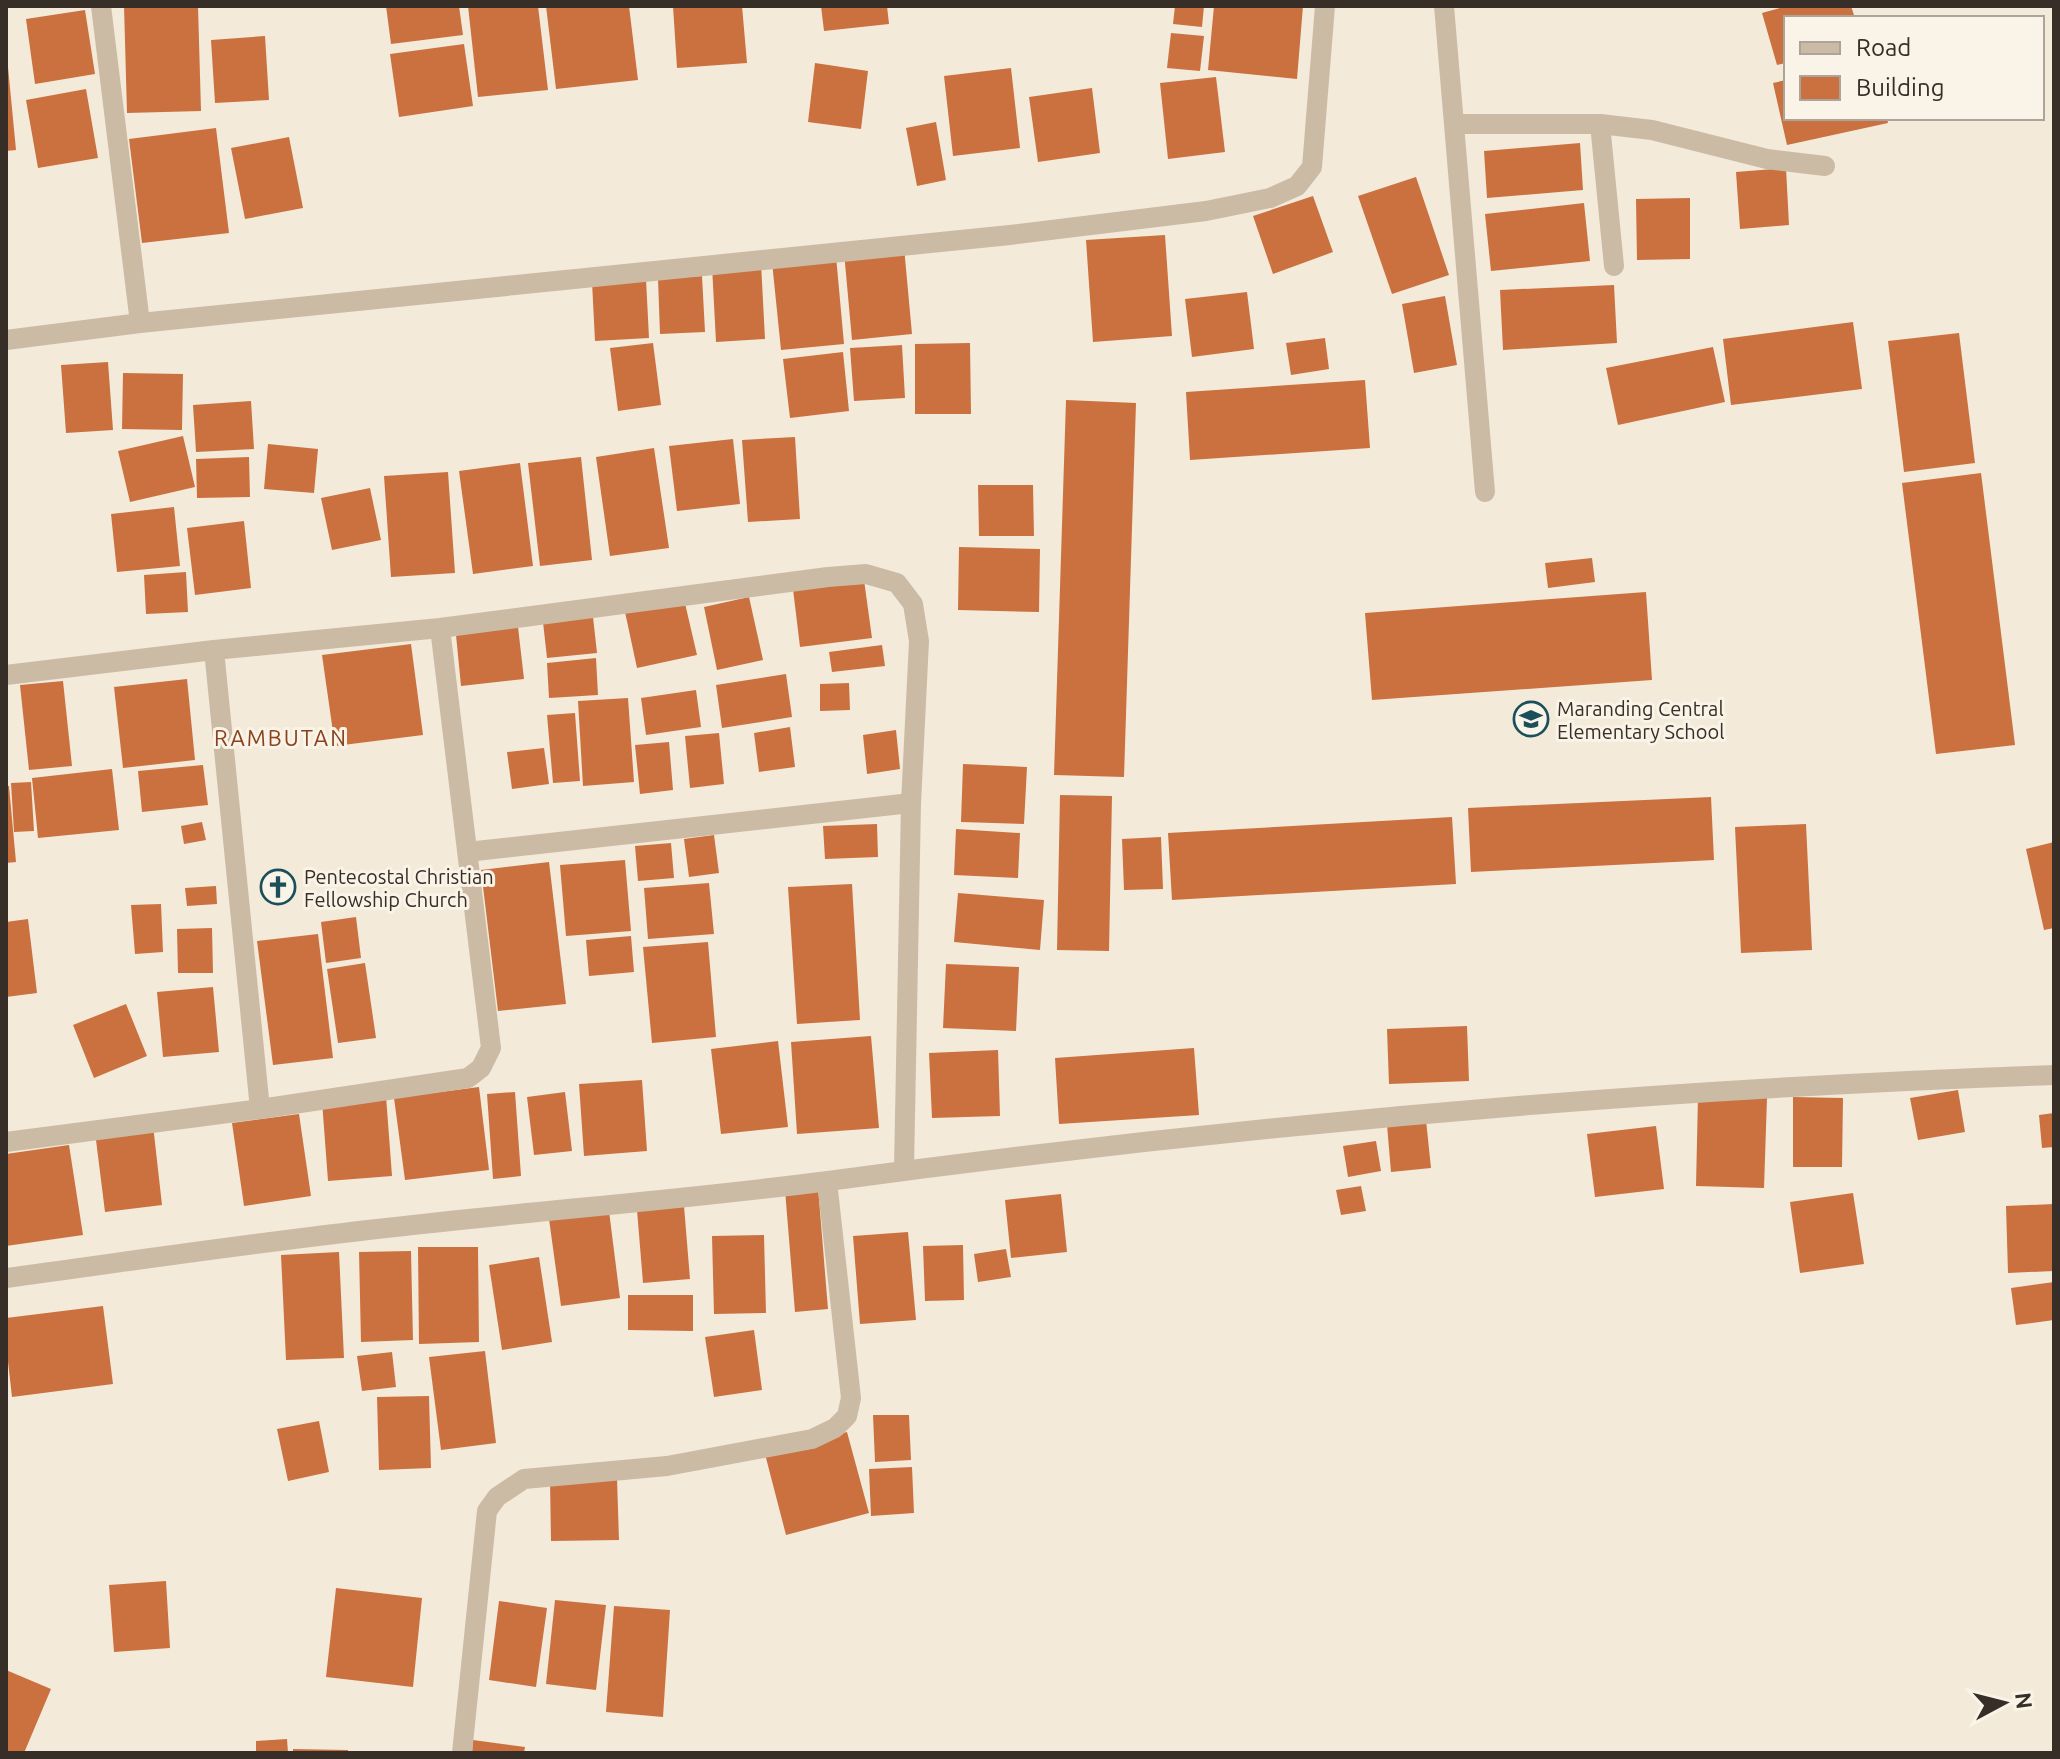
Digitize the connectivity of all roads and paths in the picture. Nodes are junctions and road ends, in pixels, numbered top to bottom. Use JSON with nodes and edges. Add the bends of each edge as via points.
{"nodes":[{"id":1,"x":101,"y":6,"type":"edge"},
{"id":2,"x":1325,"y":6,"type":"edge"},
{"id":3,"x":1444,"y":6,"type":"edge"},
{"id":4,"x":1455,"y":124,"type":"junction"},
{"id":5,"x":1600,"y":124,"type":"junction"},
{"id":6,"x":1825,"y":166,"type":"dead end"},
{"id":7,"x":1614,"y":266,"type":"dead end"},
{"id":8,"x":140,"y":323,"type":"junction"},
{"id":9,"x":6,"y":340,"type":"edge"},
{"id":10,"x":1485,"y":492,"type":"dead end"},
{"id":11,"x":440,"y":628,"type":"junction"},
{"id":12,"x":214,"y":650,"type":"junction"},
{"id":13,"x":6,"y":675,"type":"edge"},
{"id":14,"x":911,"y":803,"type":"junction"},
{"id":15,"x":467,"y":852,"type":"junction"},
{"id":16,"x":2054,"y":1075,"type":"edge"},
{"id":17,"x":260,"y":1109,"type":"junction"},
{"id":18,"x":6,"y":1142,"type":"edge"},
{"id":19,"x":904,"y":1169,"type":"junction"},
{"id":20,"x":827,"y":1181,"type":"junction"},
{"id":21,"x":6,"y":1278,"type":"edge"},
{"id":22,"x":462,"y":1753,"type":"edge"}],
"edges":[{"from":1,"to":8,"type":"street"},
{"from":2,"to":8,"type":"street","via":[[1312,167],[1297,186],[1270,198],[1010,235]]},
{"from":3,"to":4,"type":"street"},
{"from":4,"to":5,"type":"street"},
{"from":4,"to":10,"type":"street"},
{"from":5,"to":6,"type":"street"},
{"from":5,"to":7,"type":"street"},
{"from":8,"to":9,"type":"street"},
{"from":11,"to":12,"type":"street"},
{"from":11,"to":14,"type":"street","via":[[828,577],[866,574],[897,583],[913,604],[919,641]]},
{"from":11,"to":15,"type":"street"},
{"from":12,"to":13,"type":"street"},
{"from":12,"to":17,"type":"street"},
{"from":14,"to":15,"type":"street"},
{"from":14,"to":19,"type":"street"},
{"from":15,"to":17,"type":"street","via":[[491,1048],[481,1068],[468,1078]]},
{"from":16,"to":19,"type":"street","via":[[1845,1082],[1571,1101]]},
{"from":17,"to":18,"type":"street"},
{"from":19,"to":20,"type":"street"},
{"from":20,"to":21,"type":"street","via":[[383,1228]]},
{"from":20,"to":22,"type":"street","via":[[851,1398],[847,1416],[812,1439],[667,1466],[524,1479],[497,1497],[487,1511]]}]}
